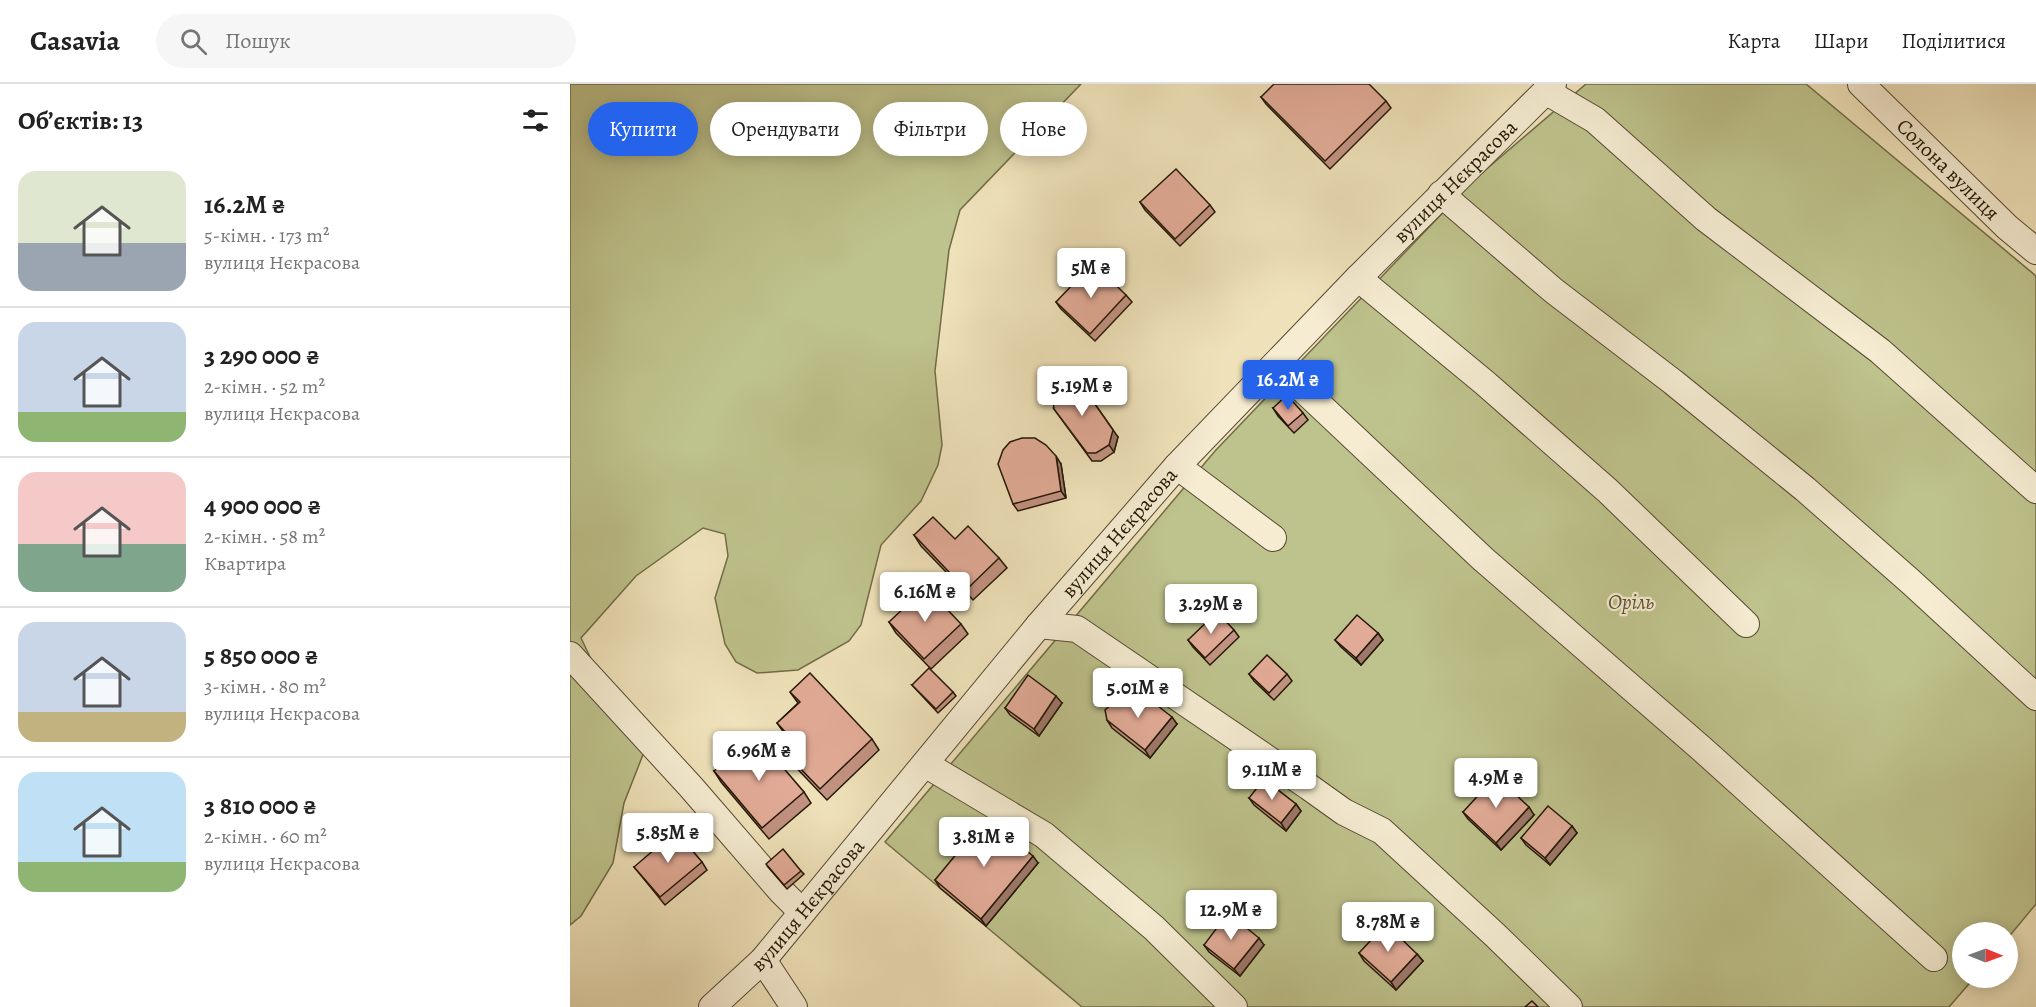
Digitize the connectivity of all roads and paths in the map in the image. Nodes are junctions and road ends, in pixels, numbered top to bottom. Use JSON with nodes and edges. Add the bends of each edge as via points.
{"nodes":[{"id":1,"x":1861,"y":84,"type":"edge"},
{"id":2,"x":1550,"y":88,"type":"edge"},
{"id":3,"x":1441,"y":194,"type":"junction"},
{"id":4,"x":2036,"y":251,"type":"edge"},
{"id":5,"x":1358,"y":279,"type":"junction"},
{"id":6,"x":1276,"y":364,"type":"junction"},
{"id":7,"x":1177,"y":466,"type":"junction"},
{"id":8,"x":2036,"y":490,"type":"edge"},
{"id":9,"x":1273,"y":538,"type":"dead end"},
{"id":10,"x":1746,"y":624,"type":"dead end"},
{"id":11,"x":1039,"y":625,"type":"junction"},
{"id":12,"x":570,"y":655,"type":"edge"},
{"id":13,"x":2036,"y":697,"type":"edge"},
{"id":14,"x":925,"y":764,"type":"junction"},
{"id":15,"x":802,"y":912,"type":"junction"},
{"id":16,"x":1934,"y":958,"type":"dead end"},
{"id":17,"x":762,"y":960,"type":"junction"},
{"id":18,"x":712,"y":1007,"type":"edge"},
{"id":19,"x":794,"y":1007,"type":"edge"},
{"id":20,"x":1234,"y":1007,"type":"edge"},
{"id":21,"x":1569,"y":1007,"type":"edge"}],
"edges":[{"from":1,"to":4,"type":"street","name":"Солона вулиця"},
{"from":2,"to":3,"type":"street","name":"вулиця Нєкрасова"},
{"from":2,"to":8,"type":"street","via":[[1595,120],[1706,219],[1880,351]]},
{"from":3,"to":5,"type":"street","name":"вулиця Нєкрасова"},
{"from":3,"to":13,"type":"street","via":[[1554,291],[1805,489]]},
{"from":5,"to":6,"type":"street","name":"вулиця Нєкрасова"},
{"from":5,"to":10,"type":"street","via":[[1582,468]]},
{"from":6,"to":7,"type":"street","name":"вулиця Нєкрасова"},
{"from":6,"to":16,"type":"street","via":[[1483,559]]},
{"from":7,"to":9,"type":"street"},
{"from":7,"to":11,"type":"street","name":"вулиця Нєкрасова"},
{"from":11,"to":14,"type":"street","name":"вулиця Нєкрасова"},
{"from":11,"to":21,"type":"street","via":[[1077,629],[1344,812],[1382,831]]},
{"from":12,"to":15,"type":"street"},
{"from":14,"to":15,"type":"street","name":"вулиця Нєкрасова"},
{"from":14,"to":20,"type":"street","via":[[1044,835],[1154,928]]},
{"from":15,"to":17,"type":"street","name":"вулиця Нєкрасова"},
{"from":17,"to":18,"type":"street","name":"вулиця Нєкрасова"},
{"from":17,"to":19,"type":"street"}]}
